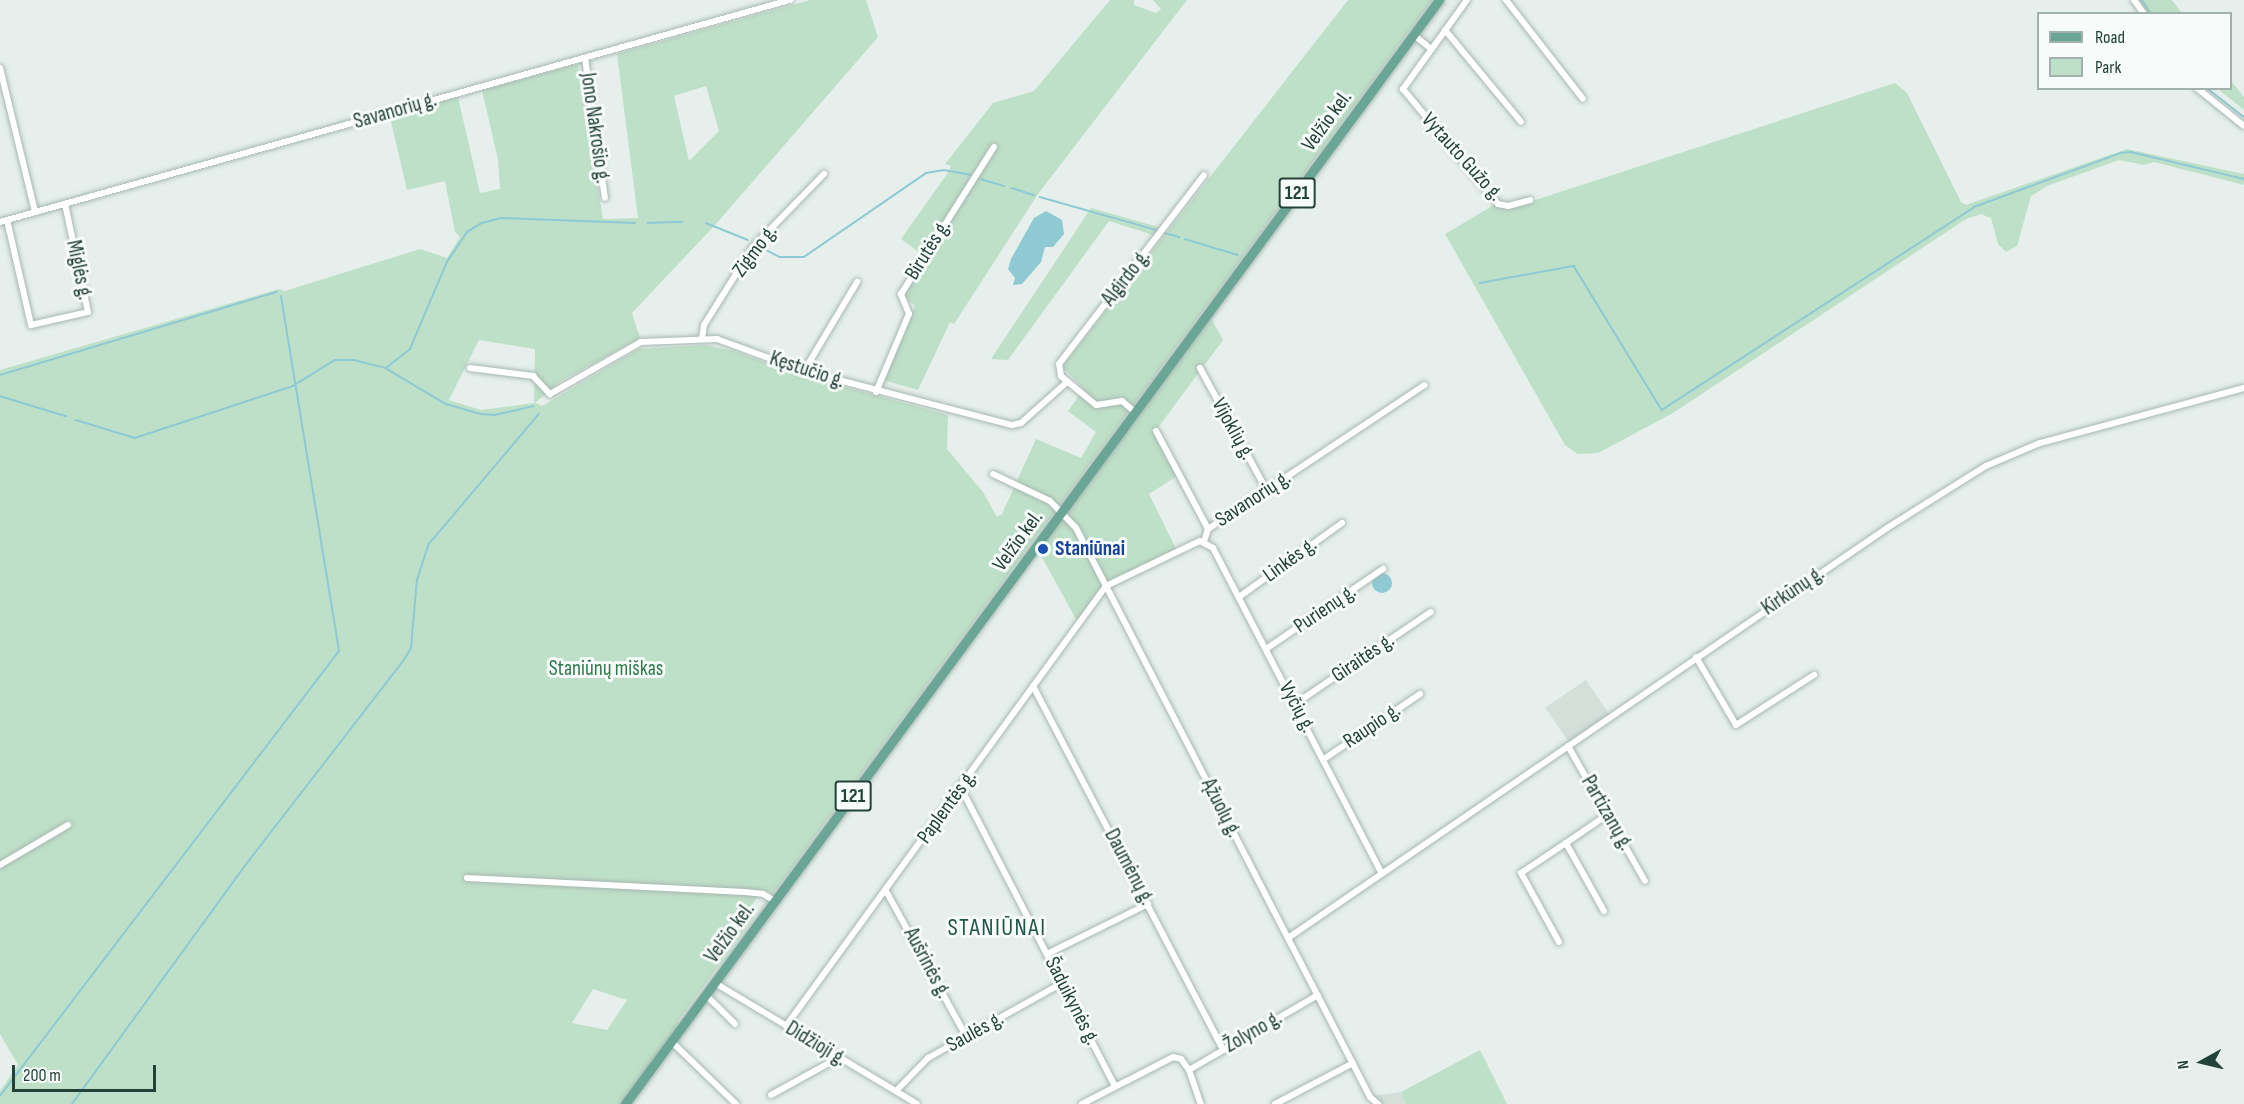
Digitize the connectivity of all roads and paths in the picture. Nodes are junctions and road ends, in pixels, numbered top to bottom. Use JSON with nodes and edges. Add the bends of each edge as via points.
{"nodes":[{"id":1,"x":790,"y":0,"type":"edge"},
{"id":2,"x":1439,"y":0,"type":"edge"},
{"id":3,"x":1467,"y":0,"type":"edge"},
{"id":4,"x":1506,"y":0,"type":"edge"},
{"id":5,"x":1445,"y":30,"type":"junction"},
{"id":6,"x":1413,"y":34,"type":"junction"},
{"id":7,"x":1430,"y":48,"type":"junction"},
{"id":8,"x":585,"y":58,"type":"junction"},
{"id":9,"x":0,"y":68,"type":"edge"},
{"id":10,"x":2199,"y":90,"type":"edge"},
{"id":11,"x":1583,"y":99,"type":"dead end"},
{"id":12,"x":1521,"y":122,"type":"dead end"},
{"id":13,"x":2244,"y":126,"type":"edge"},
{"id":14,"x":994,"y":147,"type":"dead end"},
{"id":15,"x":824,"y":174,"type":"dead end"},
{"id":16,"x":1204,"y":175,"type":"dead end"},
{"id":17,"x":605,"y":198,"type":"dead end"},
{"id":18,"x":1530,"y":200,"type":"dead end"},
{"id":19,"x":65,"y":204,"type":"junction"},
{"id":20,"x":35,"y":212,"type":"junction"},
{"id":21,"x":3,"y":221,"type":"edge"},
{"id":22,"x":857,"y":282,"type":"dead end"},
{"id":23,"x":702,"y":339,"type":"junction"},
{"id":24,"x":470,"y":368,"type":"dead end"},
{"id":25,"x":1200,"y":368,"type":"dead end"},
{"id":26,"x":804,"y":371,"type":"junction"},
{"id":27,"x":1067,"y":382,"type":"junction"},
{"id":28,"x":1425,"y":384,"type":"dead end"},
{"id":29,"x":2244,"y":388,"type":"edge"},
{"id":30,"x":876,"y":392,"type":"junction"},
{"id":31,"x":1136,"y":412,"type":"junction"},
{"id":32,"x":1156,"y":431,"type":"dead end"},
{"id":33,"x":993,"y":474,"type":"dead end"},
{"id":34,"x":1266,"y":489,"type":"junction"},
{"id":35,"x":1062,"y":512,"type":"junction"},
{"id":36,"x":1342,"y":523,"type":"dead end"},
{"id":37,"x":1208,"y":529,"type":"junction"},
{"id":38,"x":1204,"y":541,"type":"junction"},
{"id":39,"x":1383,"y":569,"type":"dead end"},
{"id":40,"x":1106,"y":586,"type":"junction"},
{"id":41,"x":1239,"y":597,"type":"junction"},
{"id":42,"x":1431,"y":612,"type":"dead end"},
{"id":43,"x":1266,"y":649,"type":"junction"},
{"id":44,"x":1696,"y":657,"type":"junction"},
{"id":45,"x":1814,"y":675,"type":"dead end"},
{"id":46,"x":1033,"y":686,"type":"junction"},
{"id":47,"x":1419,"y":694,"type":"dead end"},
{"id":48,"x":1295,"y":704,"type":"junction"},
{"id":49,"x":1568,"y":746,"type":"junction"},
{"id":50,"x":1324,"y":759,"type":"junction"},
{"id":51,"x":961,"y":788,"type":"junction"},
{"id":52,"x":1607,"y":815,"type":"junction"},
{"id":53,"x":68,"y":825,"type":"dead end"},
{"id":54,"x":1566,"y":843,"type":"junction"},
{"id":55,"x":0,"y":865,"type":"edge"},
{"id":56,"x":1382,"y":874,"type":"junction"},
{"id":57,"x":467,"y":878,"type":"dead end"},
{"id":58,"x":1645,"y":881,"type":"dead end"},
{"id":59,"x":886,"y":891,"type":"junction"},
{"id":60,"x":775,"y":901,"type":"junction"},
{"id":61,"x":1148,"y":904,"type":"junction"},
{"id":62,"x":1604,"y":911,"type":"dead end"},
{"id":63,"x":1288,"y":938,"type":"junction"},
{"id":64,"x":1559,"y":942,"type":"dead end"},
{"id":65,"x":1047,"y":954,"type":"junction"},
{"id":66,"x":716,"y":983,"type":"junction"},
{"id":67,"x":1062,"y":983,"type":"junction"},
{"id":68,"x":706,"y":995,"type":"junction"},
{"id":69,"x":1318,"y":995,"type":"junction"},
{"id":70,"x":735,"y":1024,"type":"dead end"},
{"id":71,"x":786,"y":1026,"type":"junction"},
{"id":72,"x":966,"y":1036,"type":"junction"},
{"id":73,"x":672,"y":1042,"type":"junction"},
{"id":74,"x":1223,"y":1049,"type":"junction"},
{"id":75,"x":835,"y":1056,"type":"junction"},
{"id":76,"x":1353,"y":1063,"type":"junction"},
{"id":77,"x":1189,"y":1070,"type":"junction"},
{"id":78,"x":1115,"y":1086,"type":"junction"},
{"id":79,"x":896,"y":1091,"type":"junction"},
{"id":80,"x":771,"y":1095,"type":"dead end"},
{"id":81,"x":1370,"y":1097,"type":"junction"},
{"id":82,"x":625,"y":1104,"type":"edge"},
{"id":83,"x":736,"y":1104,"type":"edge"},
{"id":84,"x":917,"y":1104,"type":"edge"},
{"id":85,"x":1082,"y":1104,"type":"edge"},
{"id":86,"x":1201,"y":1104,"type":"edge"},
{"id":87,"x":1275,"y":1104,"type":"edge"},
{"id":88,"x":1365,"y":1104,"type":"edge"},
{"id":89,"x":1378,"y":1104,"type":"edge"}],
"edges":[{"from":1,"to":8,"type":"street","name":"Savanorių g."},
{"from":2,"to":6,"type":"main road","name":"Velžio kel.","number":"121"},
{"from":3,"to":5,"type":"street"},
{"from":4,"to":11,"type":"street"},
{"from":5,"to":7,"type":"street"},
{"from":5,"to":12,"type":"street"},
{"from":6,"to":7,"type":"street"},
{"from":6,"to":31,"type":"main road","name":"Velžio kel.","number":"121"},
{"from":7,"to":18,"type":"street","name":"Vytauto Gužo g.","via":[[1403,88],[1498,204],[1508,206]]},
{"from":8,"to":17,"type":"street","name":"Jono Nakrošio g."},
{"from":8,"to":19,"type":"street","name":"Savanorių g."},
{"from":9,"to":20,"type":"street"},
{"from":10,"to":13,"type":"street"},
{"from":14,"to":30,"type":"street","name":"Birutės g.","via":[[901,294],[909,314]]},
{"from":15,"to":23,"type":"street","name":"Zigmo g.","via":[[753,247],[704,325]]},
{"from":16,"to":27,"type":"street","name":"Algirdo g.","via":[[1061,360],[1059,372]]},
{"from":19,"to":20,"type":"street","name":"Savanorių g."},
{"from":19,"to":21,"type":"street","name":"Miglės g.","via":[[88,312],[34,327],[29,323]]},
{"from":20,"to":21,"type":"street","name":"Savanorių g."},
{"from":22,"to":26,"type":"street"},
{"from":23,"to":24,"type":"street","name":"Kęstučio g.","via":[[641,342],[550,394],[533,376]]},
{"from":23,"to":26,"type":"street","name":"Kęstučio g.","via":[[731,342]]},
{"from":25,"to":34,"type":"street","name":"Vijoklių g."},
{"from":26,"to":30,"type":"street","name":"Kęstučio g."},
{"from":27,"to":30,"type":"street","name":"Kęstučio g.","via":[[1025,419],[1012,425]]},
{"from":27,"to":31,"type":"street","via":[[1099,406],[1122,401]]},
{"from":28,"to":34,"type":"street","name":"Savanorių g."},
{"from":29,"to":44,"type":"street","name":"Kirkūnų g.","via":[[2040,443],[1994,461]]},
{"from":31,"to":35,"type":"main road","name":"Velžio kel.","number":"121"},
{"from":32,"to":37,"type":"street"},
{"from":33,"to":35,"type":"street","name":"Ąžuolų g.","via":[[1050,501]]},
{"from":34,"to":37,"type":"street","name":"Savanorių g."},
{"from":35,"to":40,"type":"street","name":"Ąžuolų g.","via":[[1076,528]]},
{"from":35,"to":60,"type":"main road","name":"Velžio kel.","number":"121"},
{"from":36,"to":41,"type":"street","name":"Linkės g."},
{"from":37,"to":38,"type":"street"},
{"from":38,"to":40,"type":"street"},
{"from":38,"to":41,"type":"street","name":"Vyčių g.","via":[[1213,548]]},
{"from":39,"to":43,"type":"street","name":"Purienų g."},
{"from":40,"to":46,"type":"street","name":"Paplentės g."},
{"from":40,"to":63,"type":"street","name":"Ąžuolų g."},
{"from":41,"to":43,"type":"street","name":"Vyčių g."},
{"from":42,"to":48,"type":"street","name":"Giraitės g."},
{"from":43,"to":48,"type":"street","name":"Vyčių g."},
{"from":44,"to":45,"type":"street","via":[[1736,725]]},
{"from":44,"to":49,"type":"street","name":"Kirkūnų g."},
{"from":46,"to":51,"type":"street","name":"Paplentės g."},
{"from":46,"to":61,"type":"street","name":"Daumėnų g."},
{"from":47,"to":50,"type":"street","name":"Raupio g."},
{"from":48,"to":50,"type":"street","name":"Vyčių g."},
{"from":49,"to":52,"type":"street","name":"Partizanų g."},
{"from":49,"to":56,"type":"street","name":"Kirkūnų g."},
{"from":50,"to":56,"type":"street","name":"Vyčių g."},
{"from":51,"to":59,"type":"street","name":"Paplentės g."},
{"from":51,"to":65,"type":"street","name":"Šaduikynės g."},
{"from":52,"to":54,"type":"street"},
{"from":52,"to":58,"type":"street","name":"Partizanų g."},
{"from":53,"to":55,"type":"street"},
{"from":54,"to":62,"type":"street"},
{"from":54,"to":64,"type":"street","via":[[1521,873]]},
{"from":56,"to":63,"type":"street"},
{"from":57,"to":60,"type":"street","via":[[745,892]]},
{"from":59,"to":71,"type":"street","name":"Paplentės g."},
{"from":59,"to":72,"type":"street","name":"Aušrinės g."},
{"from":60,"to":66,"type":"main road","name":"Velžio kel.","number":"121"},
{"from":61,"to":65,"type":"street"},
{"from":61,"to":74,"type":"street","name":"Daumėnų g."},
{"from":63,"to":69,"type":"street","name":"Ąžuolų g."},
{"from":65,"to":67,"type":"street","name":"Šaduikynės g."},
{"from":66,"to":68,"type":"main road","name":"Velžio kel.","number":"121"},
{"from":66,"to":71,"type":"street","name":"Didžioji g."},
{"from":67,"to":72,"type":"street","name":"Saulės g."},
{"from":67,"to":78,"type":"street","name":"Šaduikynės g."},
{"from":68,"to":70,"type":"street"},
{"from":68,"to":73,"type":"main road","name":"Velžio kel.","number":"121"},
{"from":69,"to":74,"type":"street","name":"Žolyno g."},
{"from":69,"to":76,"type":"street","name":"Ąžuolų g."},
{"from":71,"to":75,"type":"street","name":"Didžioji g."},
{"from":72,"to":79,"type":"street","name":"Saulės g.","via":[[920,1064]]},
{"from":73,"to":82,"type":"main road","name":"Velžio kel.","number":"121"},
{"from":73,"to":83,"type":"street"},
{"from":74,"to":77,"type":"street","name":"Žolyno g."},
{"from":75,"to":79,"type":"street","name":"Didžioji g."},
{"from":75,"to":80,"type":"street"},
{"from":76,"to":81,"type":"street","name":"Ąžuolų g."},
{"from":76,"to":87,"type":"street"},
{"from":77,"to":78,"type":"street","via":[[1181,1059],[1168,1057]]},
{"from":77,"to":86,"type":"street"},
{"from":78,"to":85,"type":"street"},
{"from":79,"to":84,"type":"street","name":"Didžioji g."},
{"from":81,"to":88,"type":"street"},
{"from":81,"to":89,"type":"street","name":"Ąžuolų g."}]}
